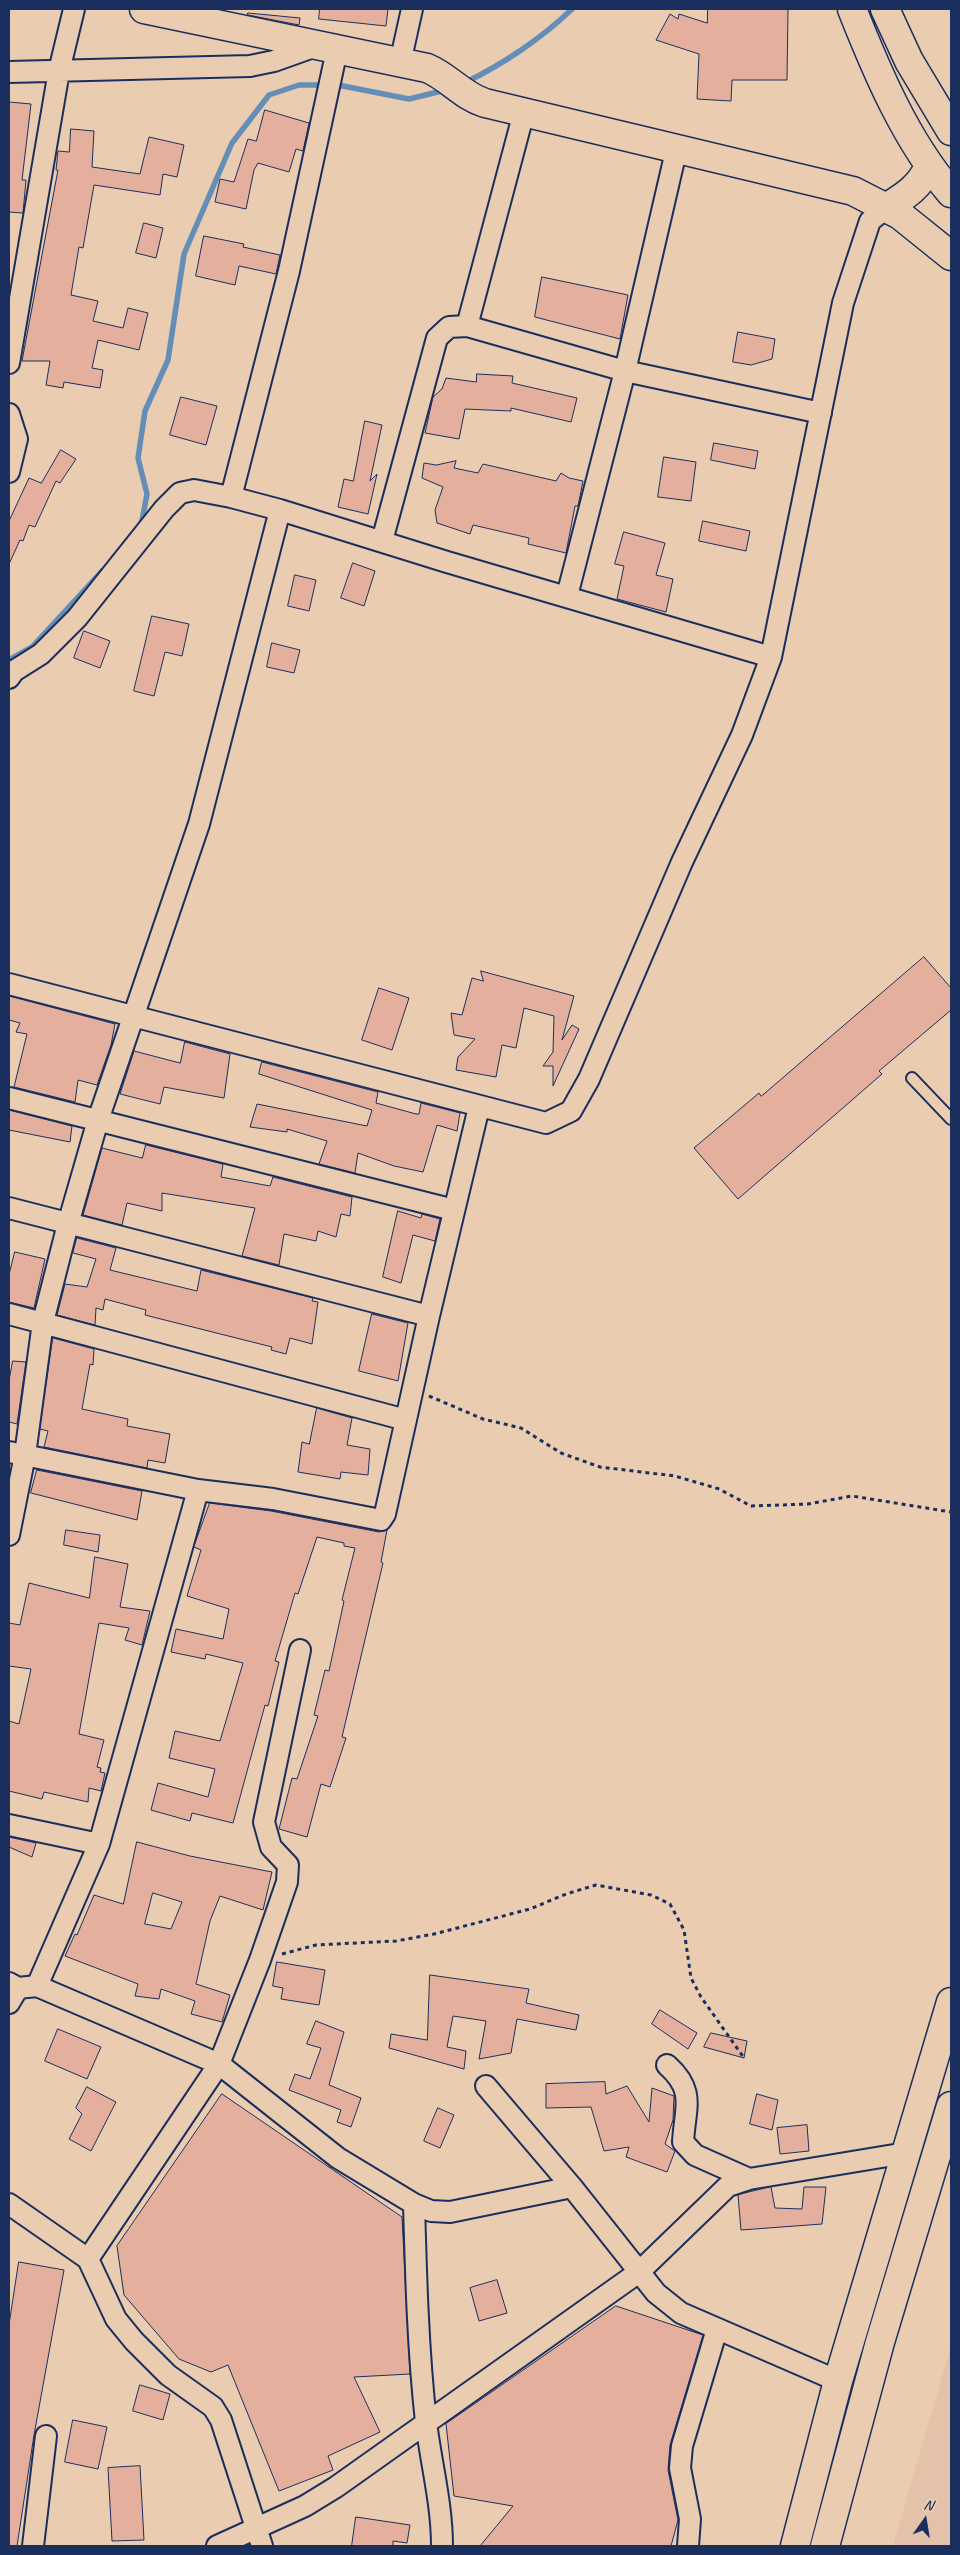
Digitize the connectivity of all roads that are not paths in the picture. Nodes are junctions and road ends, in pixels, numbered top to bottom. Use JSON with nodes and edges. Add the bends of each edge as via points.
{"nodes":[{"id":1,"x":74,"y":9,"type":"edge"},
{"id":2,"x":144,"y":9,"type":"edge"},
{"id":3,"x":412,"y":9,"type":"edge"},
{"id":4,"x":852,"y":9,"type":"edge"},
{"id":5,"x":884,"y":9,"type":"edge"},
{"id":6,"x":211,"y":16,"type":"edge"},
{"id":7,"x":400,"y":63,"type":"junction"},
{"id":8,"x":329,"y":64,"type":"junction"},
{"id":9,"x":59,"y":71,"type":"junction"},
{"id":10,"x":9,"y":72,"type":"edge"},
{"id":11,"x":524,"y":112,"type":"junction"},
{"id":12,"x":951,"y":131,"type":"edge"},
{"id":13,"x":677,"y":147,"type":"junction"},
{"id":14,"x":929,"y":166,"type":"junction"},
{"id":15,"x":951,"y":193,"type":"edge"},
{"id":16,"x":886,"y":208,"type":"junction"},
{"id":17,"x":951,"y":256,"type":"edge"},
{"id":18,"x":467,"y":326,"type":"junction"},
{"id":19,"x":9,"y":364,"type":"edge"},
{"id":20,"x":625,"y":371,"type":"junction"},
{"id":21,"x":821,"y":413,"type":"junction"},
{"id":22,"x":9,"y":414,"type":"edge"},
{"id":23,"x":9,"y":472,"type":"edge"},
{"id":24,"x":231,"y":497,"type":"junction"},
{"id":25,"x":280,"y":510,"type":"junction"},
{"id":26,"x":382,"y":541,"type":"junction"},
{"id":27,"x":567,"y":596,"type":"junction"},
{"id":28,"x":771,"y":657,"type":"junction"},
{"id":29,"x":9,"y":678,"type":"edge"},
{"id":30,"x":9,"y":984,"type":"edge"},
{"id":31,"x":133,"y":1016,"type":"junction"},
{"id":32,"x":912,"y":1078,"type":"dead end"},
{"id":33,"x":9,"y":1098,"type":"edge"},
{"id":34,"x":479,"y":1107,"type":"junction"},
{"id":35,"x":951,"y":1119,"type":"edge"},
{"id":36,"x":98,"y":1120,"type":"junction"},
{"id":37,"x":9,"y":1208,"type":"edge"},
{"id":38,"x":454,"y":1210,"type":"junction"},
{"id":39,"x":68,"y":1224,"type":"junction"},
{"id":40,"x":9,"y":1314,"type":"edge"},
{"id":41,"x":428,"y":1316,"type":"junction"},
{"id":42,"x":43,"y":1322,"type":"junction"},
{"id":43,"x":406,"y":1420,"type":"junction"},
{"id":44,"x":17,"y":1453,"type":"edge"},
{"id":45,"x":198,"y":1490,"type":"junction"},
{"id":46,"x":9,"y":1535,"type":"edge"},
{"id":47,"x":300,"y":1650,"type":"dead end"},
{"id":48,"x":9,"y":1826,"type":"edge"},
{"id":49,"x":100,"y":1844,"type":"junction"},
{"id":50,"x":18,"y":1990,"type":"edge"},
{"id":51,"x":951,"y":2002,"type":"edge"},
{"id":52,"x":219,"y":2064,"type":"junction"},
{"id":53,"x":667,"y":2066,"type":"dead end"},
{"id":54,"x":486,"y":2086,"type":"dead end"},
{"id":55,"x":951,"y":2106,"type":"edge"},
{"id":56,"x":906,"y":2153,"type":"junction"},
{"id":57,"x":749,"y":2179,"type":"junction"},
{"id":58,"x":572,"y":2187,"type":"junction"},
{"id":59,"x":9,"y":2204,"type":"edge"},
{"id":60,"x":414,"y":2204,"type":"junction"},
{"id":61,"x":88,"y":2259,"type":"junction"},
{"id":62,"x":639,"y":2272,"type":"junction"},
{"id":63,"x":717,"y":2329,"type":"junction"},
{"id":64,"x":838,"y":2381,"type":"junction"},
{"id":65,"x":426,"y":2422,"type":"junction"},
{"id":66,"x":46,"y":2436,"type":"dead end"},
{"id":67,"x":260,"y":2538,"type":"edge"},
{"id":68,"x":33,"y":2546,"type":"edge"},
{"id":69,"x":218,"y":2546,"type":"edge"},
{"id":70,"x":442,"y":2546,"type":"edge"},
{"id":71,"x":688,"y":2546,"type":"edge"},
{"id":72,"x":795,"y":2546,"type":"edge"},
{"id":73,"x":825,"y":2546,"type":"edge"}],
"edges":[{"from":1,"to":9,"type":"street"},
{"from":2,"to":6,"type":"main road"},
{"from":3,"to":7,"type":"street"},
{"from":4,"to":14,"type":"main road","via":[[867,48]]},
{"from":5,"to":12,"type":"main road"},
{"from":6,"to":8,"type":"main road"},
{"from":7,"to":8,"type":"main road"},
{"from":7,"to":11,"type":"main road","via":[[440,73],[464,94],[485,103]]},
{"from":8,"to":9,"type":"street","via":[[274,61],[250,66]]},
{"from":8,"to":24,"type":"street","via":[[289,271]]},
{"from":9,"to":10,"type":"street"},
{"from":9,"to":19,"type":"street"},
{"from":11,"to":13,"type":"main road"},
{"from":11,"to":18,"type":"street"},
{"from":13,"to":16,"type":"main road","via":[[852,191]]},
{"from":13,"to":20,"type":"street"},
{"from":14,"to":15,"type":"main road"},
{"from":14,"to":16,"type":"main road","via":[[912,192]]},
{"from":16,"to":17,"type":"main road","via":[[900,215]]},
{"from":16,"to":21,"type":"street","via":[[870,222],[846,294]]},
{"from":18,"to":20,"type":"street"},
{"from":18,"to":26,"type":"street","via":[[449,327],[437,338]]},
{"from":20,"to":21,"type":"street"},
{"from":20,"to":27,"type":"street"},
{"from":21,"to":28,"type":"street"},
{"from":22,"to":23,"type":"street","via":[[17,439]]},
{"from":24,"to":25,"type":"street"},
{"from":24,"to":29,"type":"street","via":[[194,490],[180,493],[78,618],[41,654],[14,671]]},
{"from":25,"to":26,"type":"street"},
{"from":25,"to":31,"type":"street","via":[[199,824]]},
{"from":26,"to":27,"type":"street"},
{"from":27,"to":28,"type":"street"},
{"from":28,"to":34,"type":"street","via":[[742,734],[682,862],[589,1079],[571,1111],[546,1123]]},
{"from":30,"to":31,"type":"street"},
{"from":31,"to":34,"type":"street"},
{"from":31,"to":36,"type":"street"},
{"from":32,"to":35,"type":"lane"},
{"from":33,"to":36,"type":"street"},
{"from":34,"to":38,"type":"street"},
{"from":36,"to":38,"type":"street"},
{"from":36,"to":39,"type":"street"},
{"from":37,"to":39,"type":"street"},
{"from":38,"to":41,"type":"street"},
{"from":39,"to":41,"type":"street"},
{"from":39,"to":42,"type":"street"},
{"from":40,"to":42,"type":"street"},
{"from":41,"to":43,"type":"street"},
{"from":42,"to":43,"type":"street"},
{"from":42,"to":44,"type":"street"},
{"from":43,"to":45,"type":"street","via":[[381,1520],[273,1499]]},
{"from":44,"to":45,"type":"street"},
{"from":44,"to":46,"type":"street"},
{"from":45,"to":49,"type":"street"},
{"from":47,"to":52,"type":"street","via":[[264,1822],[271,1847],[288,1865],[287,1882]]},
{"from":48,"to":49,"type":"street"},
{"from":49,"to":50,"type":"street"},
{"from":50,"to":52,"type":"street"},
{"from":51,"to":56,"type":"main road"},
{"from":52,"to":60,"type":"street","via":[[338,2158]]},
{"from":52,"to":61,"type":"street"},
{"from":53,"to":57,"type":"street","via":[[680,2077],[687,2093],[683,2142],[694,2154]]},
{"from":54,"to":58,"type":"street"},
{"from":55,"to":73,"type":"main road","via":[[880,2342]]},
{"from":56,"to":57,"type":"street"},
{"from":56,"to":64,"type":"main road"},
{"from":57,"to":62,"type":"street","via":[[728,2186]]},
{"from":58,"to":60,"type":"street","via":[[450,2212],[432,2211]]},
{"from":58,"to":62,"type":"street"},
{"from":59,"to":61,"type":"street"},
{"from":60,"to":65,"type":"street","via":[[418,2332]]},
{"from":61,"to":67,"type":"street","via":[[116,2319],[134,2341],[168,2375],[213,2407],[222,2420]]},
{"from":62,"to":63,"type":"street","via":[[656,2293],[681,2313]]},
{"from":62,"to":65,"type":"street"},
{"from":63,"to":64,"type":"street"},
{"from":63,"to":71,"type":"street","via":[[682,2446],[680,2468],[690,2519]]},
{"from":64,"to":72,"type":"main road"},
{"from":65,"to":67,"type":"street"},
{"from":65,"to":70,"type":"street","via":[[442,2519]]},
{"from":66,"to":68,"type":"street"},
{"from":67,"to":69,"type":"street"}]}
